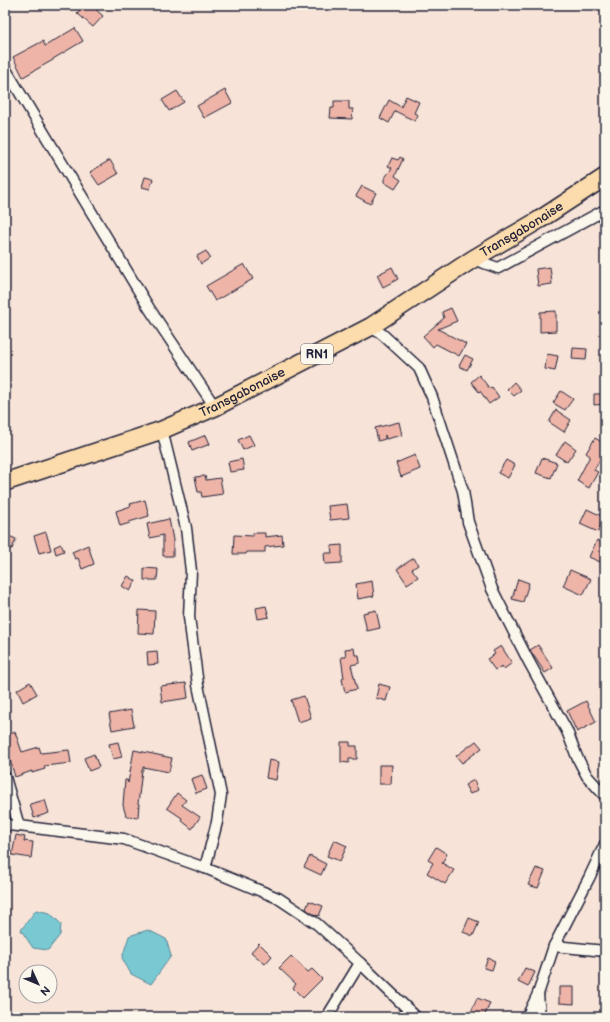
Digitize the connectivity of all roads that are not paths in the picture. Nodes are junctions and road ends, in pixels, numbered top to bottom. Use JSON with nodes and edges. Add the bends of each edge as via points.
{"nodes":[{"id":1,"x":5,"y":68,"type":"edge"},
{"id":2,"x":605,"y":177,"type":"edge"},
{"id":3,"x":605,"y":212,"type":"edge"},
{"id":4,"x":473,"y":259,"type":"junction"},
{"id":5,"x":370,"y":327,"type":"junction"},
{"id":6,"x":215,"y":408,"type":"junction"},
{"id":7,"x":162,"y":430,"type":"junction"},
{"id":8,"x":5,"y":482,"type":"edge"},
{"id":9,"x":5,"y":777,"type":"edge"},
{"id":10,"x":605,"y":796,"type":"edge"},
{"id":11,"x":5,"y":825,"type":"edge"},
{"id":12,"x":19,"y":826,"type":"junction"},
{"id":13,"x":605,"y":844,"type":"edge"},
{"id":14,"x":205,"y":868,"type":"junction"},
{"id":15,"x":554,"y":946,"type":"junction"},
{"id":16,"x":605,"y":951,"type":"edge"},
{"id":17,"x":360,"y":963,"type":"junction"},
{"id":18,"x":538,"y":994,"type":"junction"},
{"id":19,"x":327,"y":1017,"type":"edge"},
{"id":20,"x":416,"y":1017,"type":"edge"},
{"id":21,"x":526,"y":1017,"type":"edge"},
{"id":22,"x":540,"y":1017,"type":"edge"}],
"edges":[{"from":1,"to":6,"type":"street","via":[[149,308]]},
{"from":2,"to":4,"type":"highway","name":"Transgabonaise","number":"RN1"},
{"from":3,"to":4,"type":"street","via":[[498,268]]},
{"from":4,"to":5,"type":"highway","name":"Transgabonaise","number":"RN1"},
{"from":5,"to":6,"type":"highway","name":"Transgabonaise","number":"RN1"},
{"from":5,"to":10,"type":"street","via":[[382,334],[419,368],[432,398],[462,491],[468,522],[492,589],[567,731],[576,757],[587,776]]},
{"from":6,"to":7,"type":"highway","name":"Transgabonaise","number":"RN1"},
{"from":7,"to":8,"type":"highway","name":"Transgabonaise","number":"RN1"},
{"from":7,"to":14,"type":"street","via":[[186,528],[191,571],[189,617],[198,685],[221,795]]},
{"from":9,"to":12,"type":"street"},
{"from":11,"to":12,"type":"street"},
{"from":12,"to":14,"type":"street","via":[[124,839]]},
{"from":13,"to":15,"type":"street"},
{"from":14,"to":17,"type":"street","via":[[278,898],[317,924]]},
{"from":15,"to":16,"type":"street"},
{"from":15,"to":18,"type":"street"},
{"from":17,"to":19,"type":"street"},
{"from":17,"to":20,"type":"street"},
{"from":18,"to":21,"type":"street"},
{"from":18,"to":22,"type":"street"}]}
